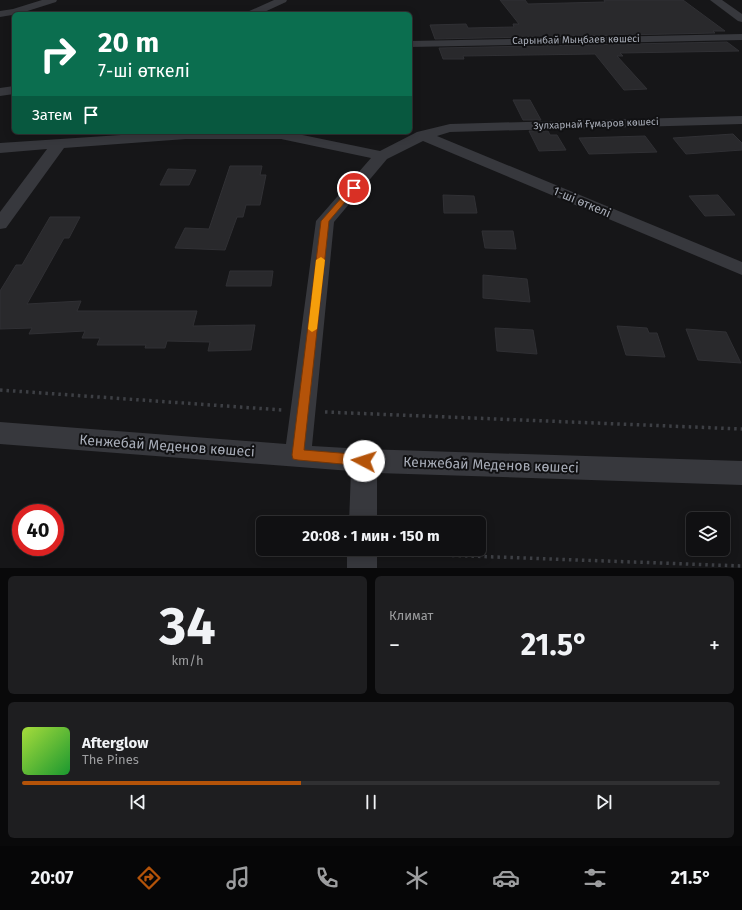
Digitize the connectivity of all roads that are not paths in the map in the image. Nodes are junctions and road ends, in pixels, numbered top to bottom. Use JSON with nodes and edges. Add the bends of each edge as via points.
{"nodes":[{"id":1,"x":52,"y":0,"type":"edge"},
{"id":2,"x":282,"y":0,"type":"edge"},
{"id":3,"x":715,"y":0,"type":"edge"},
{"id":4,"x":12,"y":12,"type":"edge"},
{"id":5,"x":14,"y":12,"type":"edge"},
{"id":6,"x":255,"y":12,"type":"edge"},
{"id":7,"x":0,"y":14,"type":"edge"},
{"id":8,"x":742,"y":19,"type":"edge"},
{"id":9,"x":742,"y":37,"type":"edge"},
{"id":10,"x":412,"y":44,"type":"edge"},
{"id":11,"x":12,"y":90,"type":"edge"},
{"id":12,"x":0,"y":92,"type":"edge"},
{"id":13,"x":742,"y":120,"type":"edge"},
{"id":14,"x":191,"y":134,"type":"edge"},
{"id":15,"x":279,"y":134,"type":"edge"},
{"id":16,"x":422,"y":135,"type":"junction"},
{"id":17,"x":59,"y":144,"type":"junction"},
{"id":18,"x":0,"y":148,"type":"edge"},
{"id":19,"x":382,"y":156,"type":"junction"},
{"id":20,"x":0,"y":224,"type":"edge"},
{"id":21,"x":742,"y":269,"type":"edge"},
{"id":22,"x":0,"y":433,"type":"edge"},
{"id":23,"x":298,"y":455,"type":"junction"},
{"id":24,"x":364,"y":461,"type":"junction"},
{"id":25,"x":742,"y":473,"type":"edge"},
{"id":26,"x":363,"y":516,"type":"edge"}],
"edges":[{"from":1,"to":5,"type":"street"},
{"from":2,"to":6,"type":"street"},
{"from":3,"to":8,"type":"street"},
{"from":4,"to":7,"type":"street"},
{"from":9,"to":10,"type":"street","name":"Сарынбай Мыңбаев көшесі"},
{"from":11,"to":12,"type":"street"},
{"from":13,"to":16,"type":"street","name":"Зулхарнай Ғұмаров көшесі","via":[[450,128]]},
{"from":14,"to":15,"type":"street"},
{"from":14,"to":17,"type":"street"},
{"from":15,"to":19,"type":"street"},
{"from":16,"to":19,"type":"street","name":"Зулхарнай Ғұмаров көшесі"},
{"from":16,"to":21,"type":"street","name":"1-ші өткелі"},
{"from":17,"to":18,"type":"street"},
{"from":17,"to":20,"type":"street"},
{"from":19,"to":23,"type":"street","via":[[325,221]]},
{"from":22,"to":23,"type":"street","name":"Кенжебай Меденов көшесі"},
{"from":23,"to":24,"type":"street","name":"Кенжебай Меденов көшесі"},
{"from":24,"to":25,"type":"street","name":"Кенжебай Меденов көшесі"},
{"from":24,"to":26,"type":"street"}]}
